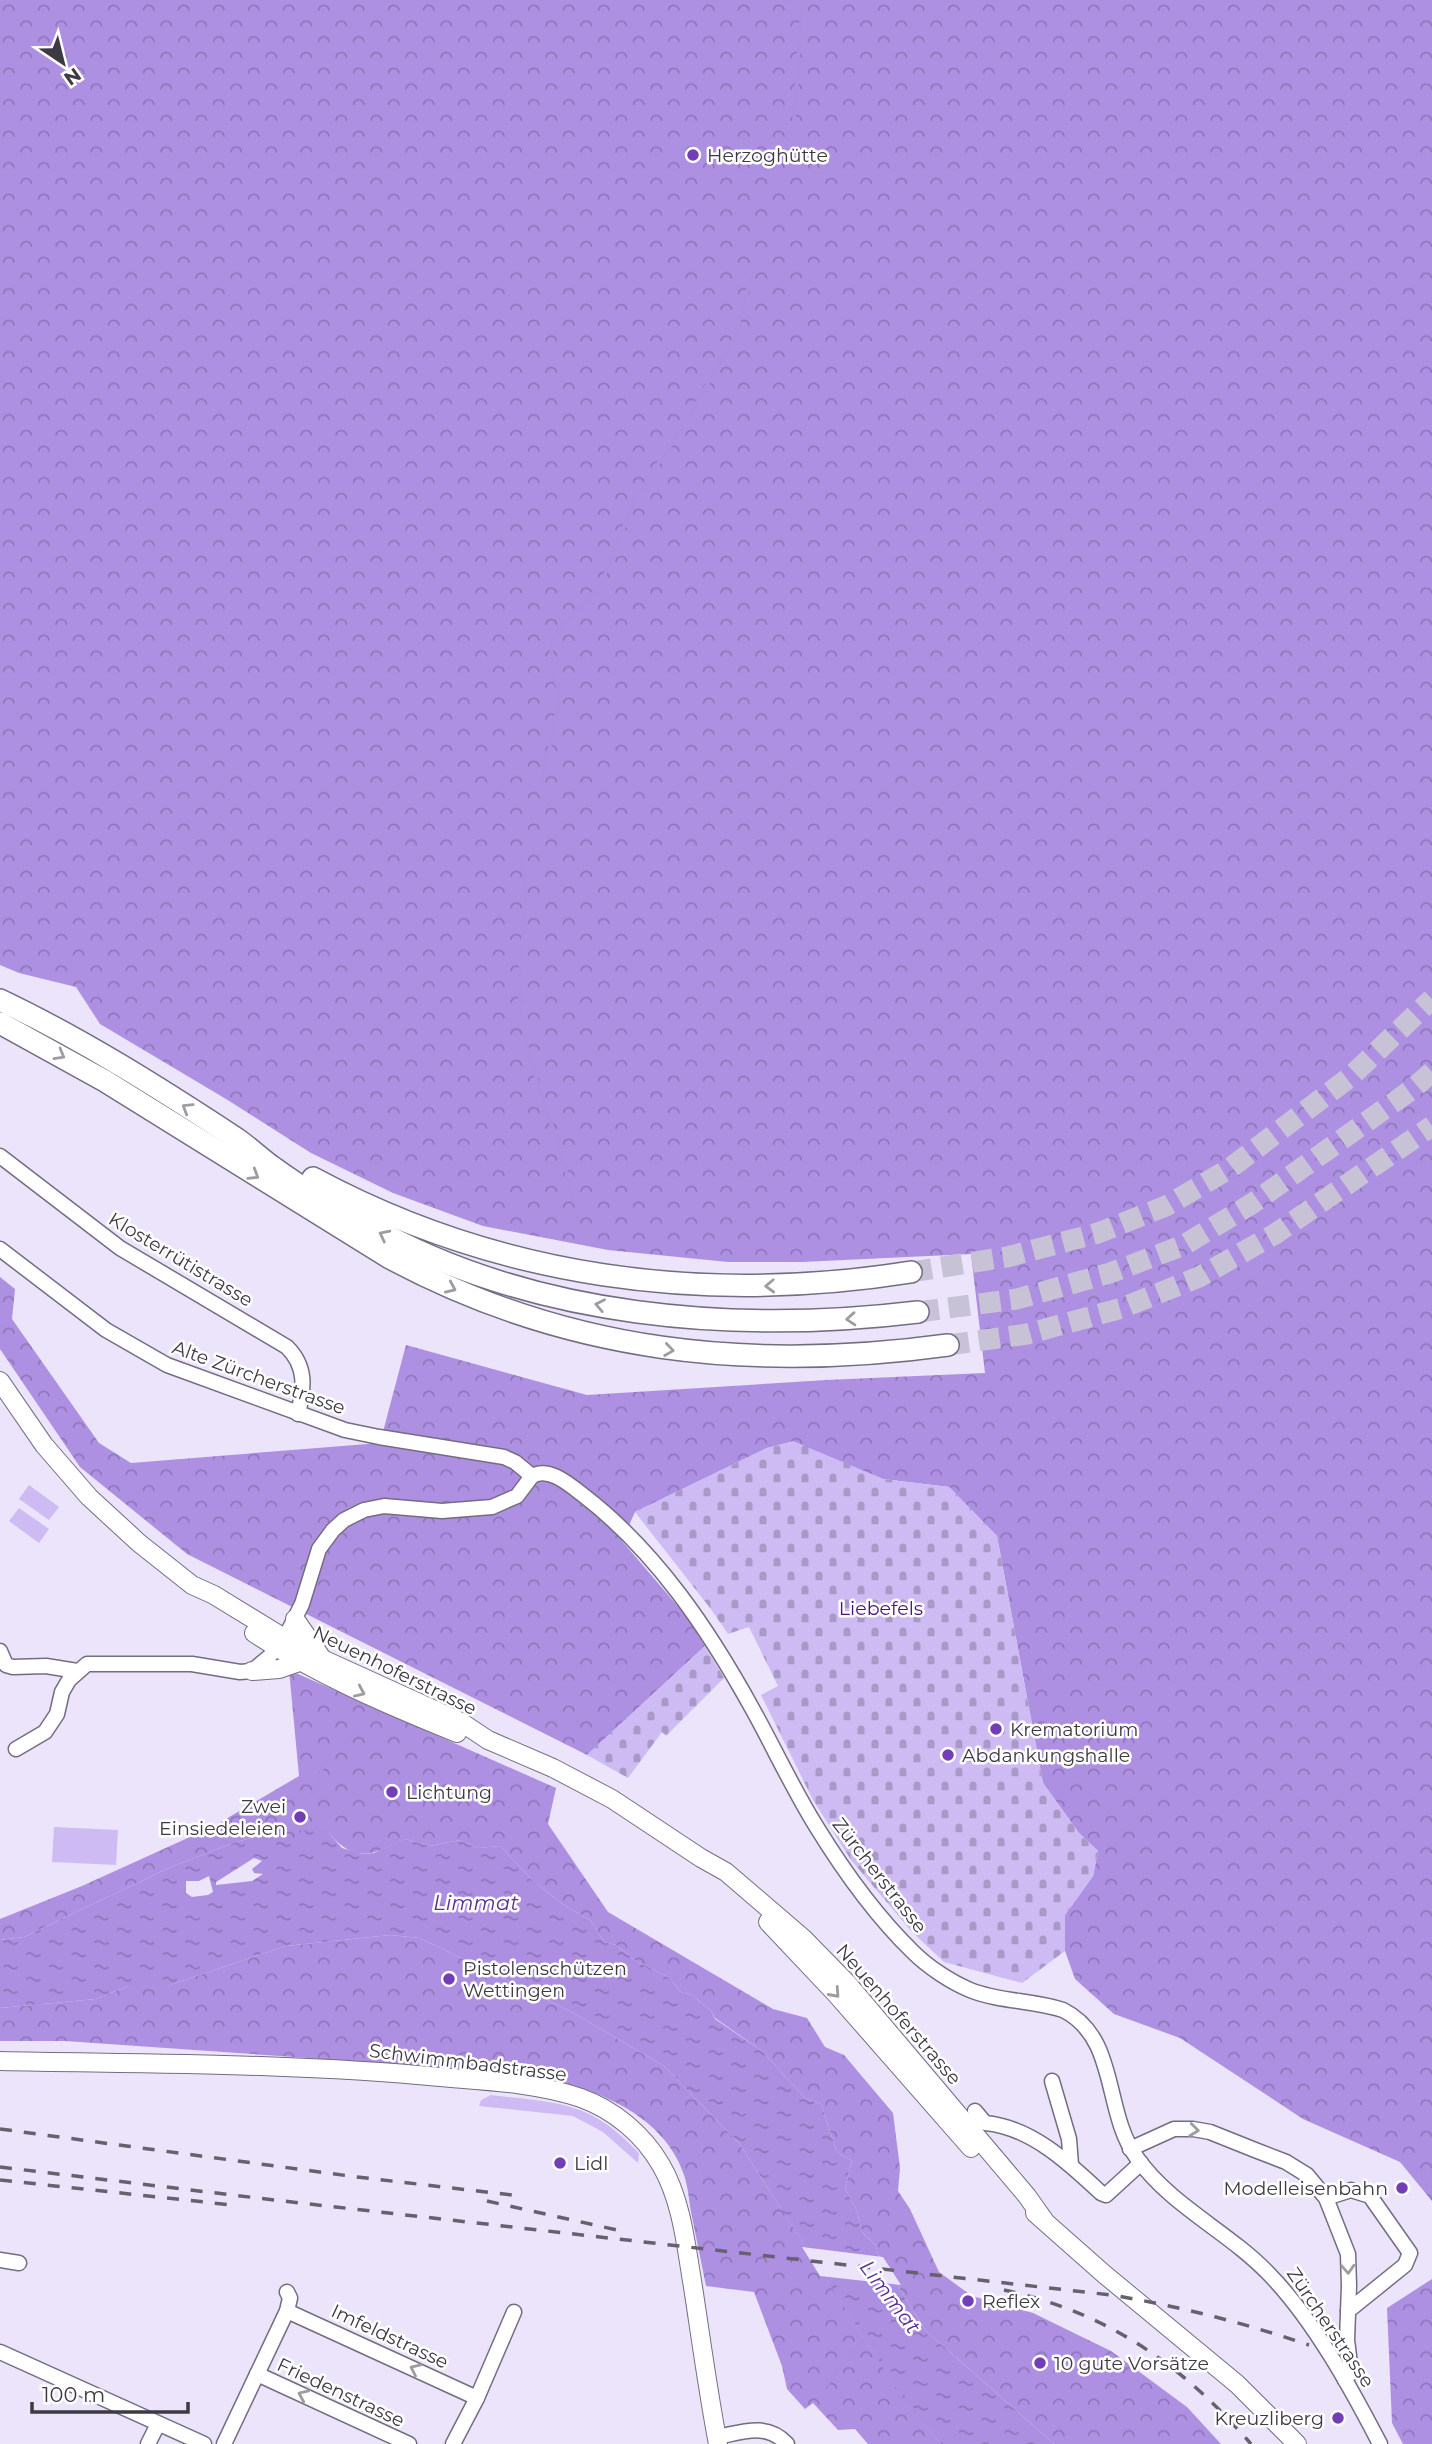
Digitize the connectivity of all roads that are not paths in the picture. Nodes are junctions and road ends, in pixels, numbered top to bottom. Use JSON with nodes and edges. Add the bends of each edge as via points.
{"nodes":[{"id":1,"x":0,"y":1000,"type":"edge"},
{"id":2,"x":0,"y":1023,"type":"edge"},
{"id":3,"x":239,"y":1141,"type":"junction"},
{"id":4,"x":0,"y":1156,"type":"edge"},
{"id":5,"x":0,"y":1249,"type":"edge"},
{"id":6,"x":911,"y":1272,"type":"tunnel mouth"},
{"id":7,"x":918,"y":1312,"type":"tunnel mouth"},
{"id":8,"x":948,"y":1345,"type":"tunnel mouth"},
{"id":9,"x":0,"y":1381,"type":"edge"},
{"id":10,"x":299,"y":1414,"type":"junction"},
{"id":11,"x":532,"y":1476,"type":"junction"},
{"id":12,"x":295,"y":1619,"type":"junction"},
{"id":13,"x":280,"y":1644,"type":"junction"},
{"id":14,"x":0,"y":1651,"type":"edge"},
{"id":15,"x":323,"y":1660,"type":"junction"},
{"id":16,"x":299,"y":1662,"type":"junction"},
{"id":17,"x":77,"y":1671,"type":"junction"},
{"id":18,"x":252,"y":1671,"type":"junction"},
{"id":19,"x":488,"y":1740,"type":"junction"},
{"id":20,"x":16,"y":1749,"type":"dead end"},
{"id":21,"x":0,"y":2061,"type":"edge"},
{"id":22,"x":1052,"y":2081,"type":"dead end"},
{"id":23,"x":975,"y":2111,"type":"dead end"},
{"id":24,"x":1130,"y":2149,"type":"junction"},
{"id":25,"x":1141,"y":2163,"type":"junction"},
{"id":26,"x":1071,"y":2165,"type":"junction"},
{"id":27,"x":1326,"y":2198,"type":"junction"},
{"id":28,"x":0,"y":2260,"type":"edge"},
{"id":29,"x":19,"y":2263,"type":"dead end"},
{"id":30,"x":287,"y":2292,"type":"dead end"},
{"id":31,"x":287,"y":2311,"type":"junction"},
{"id":32,"x":1348,"y":2311,"type":"junction"},
{"id":33,"x":514,"y":2312,"type":"dead end"},
{"id":34,"x":0,"y":2352,"type":"edge"},
{"id":35,"x":257,"y":2374,"type":"junction"},
{"id":36,"x":1345,"y":2380,"type":"junction"},
{"id":37,"x":477,"y":2398,"type":"junction"},
{"id":38,"x":158,"y":2424,"type":"junction"},
{"id":39,"x":717,"y":2441,"type":"edge"},
{"id":40,"x":148,"y":2444,"type":"edge"},
{"id":41,"x":204,"y":2444,"type":"edge"},
{"id":42,"x":224,"y":2444,"type":"edge"},
{"id":43,"x":409,"y":2444,"type":"edge"},
{"id":44,"x":453,"y":2444,"type":"edge"},
{"id":45,"x":787,"y":2444,"type":"edge"},
{"id":46,"x":1297,"y":2444,"type":"edge"},
{"id":47,"x":1380,"y":2444,"type":"edge"}],
"edges":[{"from":3,"to":1,"type":"highway","one_way":true,"via":[[92,1049]]},
{"from":2,"to":8,"type":"highway","one_way":true,"via":[[82,1067],[390,1258],[515,1314],[594,1336],[705,1354],[826,1356]]},
{"from":6,"to":3,"type":"highway","one_way":true,"via":[[820,1284],[733,1287],[647,1281],[557,1267],[501,1254],[406,1222]]},
{"from":7,"to":3,"type":"highway","one_way":true,"via":[[805,1321],[723,1319],[627,1310],[534,1291],[451,1265],[398,1242],[275,1169]]},
{"from":4,"to":10,"type":"street","name":"Klosterrütistrasse","via":[[126,1253],[287,1347],[303,1375]]},
{"from":5,"to":10,"type":"street","name":"Alte Zürcherstrasse","via":[[127,1344],[185,1372]]},
{"from":9,"to":13,"type":"main road","via":[[44,1445],[89,1497],[192,1585],[214,1595]]},
{"from":10,"to":11,"type":"street","name":"Alte Zürcherstrasse","via":[[345,1430],[504,1457]]},
{"from":11,"to":12,"type":"street","via":[[517,1496],[492,1507],[442,1511],[384,1506],[350,1516],[319,1549]]},
{"from":11,"to":24,"type":"street","name":"Zürcherstrasse","via":[[550,1474],[593,1503],[645,1554],[695,1614],[816,1826],[865,1896],[915,1953],[970,1990],[1048,2005],[1083,2022],[1098,2044]]},
{"from":12,"to":13,"type":"street"},
{"from":12,"to":15,"type":"main road"},
{"from":13,"to":15,"type":"main road","name":"Neuenhoferstrasse"},
{"from":13,"to":16,"type":"main road","name":"Neuenhoferstrasse"},
{"from":13,"to":18,"type":"street"},
{"from":14,"to":17,"type":"street","via":[[6,1665],[13,1667]]},
{"from":15,"to":19,"type":"main road","name":"Neuenhoferstrasse","via":[[461,1722]]},
{"from":16,"to":18,"type":"main road"},
{"from":16,"to":19,"type":"main road","name":"Neuenhoferstrasse","one_way":true,"via":[[446,1728]]},
{"from":17,"to":18,"type":"street","via":[[106,1662]]},
{"from":17,"to":20,"type":"street","via":[[62,1692],[57,1714],[45,1732]]},
{"from":19,"to":46,"type":"main road","name":"Neuenhoferstrasse","via":[[612,1799],[726,1872],[767,1905],[847,1983],[1044,2220],[1237,2384]]},
{"from":21,"to":39,"type":"main road","name":"Schwimmbadstrasse","via":[[372,2070],[562,2092],[602,2108],[648,2146],[675,2196]]},
{"from":22,"to":26,"type":"street","via":[[1069,2139]]},
{"from":23,"to":26,"type":"street","via":[[985,2123],[1019,2132]]},
{"from":24,"to":25,"type":"street","name":"Zürcherstrasse"},
{"from":24,"to":27,"type":"street","one_way":true,"via":[[1174,2129],[1210,2132],[1286,2162],[1307,2175]]},
{"from":25,"to":26,"type":"street","via":[[1106,2195]]},
{"from":25,"to":36,"type":"street","name":"Zürcherstrasse","via":[[1181,2203],[1270,2275]]},
{"from":27,"to":32,"type":"street","one_way":true,"via":[[1348,2254]]},
{"from":27,"to":32,"type":"street","via":[[1351,2190],[1370,2196],[1410,2253],[1405,2265]]},
{"from":28,"to":29,"type":"street"},
{"from":30,"to":31,"type":"street"},
{"from":31,"to":35,"type":"street"},
{"from":37,"to":31,"type":"street","name":"Imfeldstrasse","one_way":true},
{"from":32,"to":36,"type":"street","via":[[1351,2372]]},
{"from":33,"to":37,"type":"street"},
{"from":34,"to":38,"type":"street"},
{"from":35,"to":42,"type":"street"},
{"from":43,"to":35,"type":"street","name":"Friedenstrasse","one_way":true},
{"from":36,"to":47,"type":"street","name":"Zürcherstrasse"},
{"from":37,"to":44,"type":"street"},
{"from":38,"to":40,"type":"street"},
{"from":38,"to":41,"type":"street"},
{"from":39,"to":45,"type":"street","via":[[764,2430],[778,2434]]}]}
